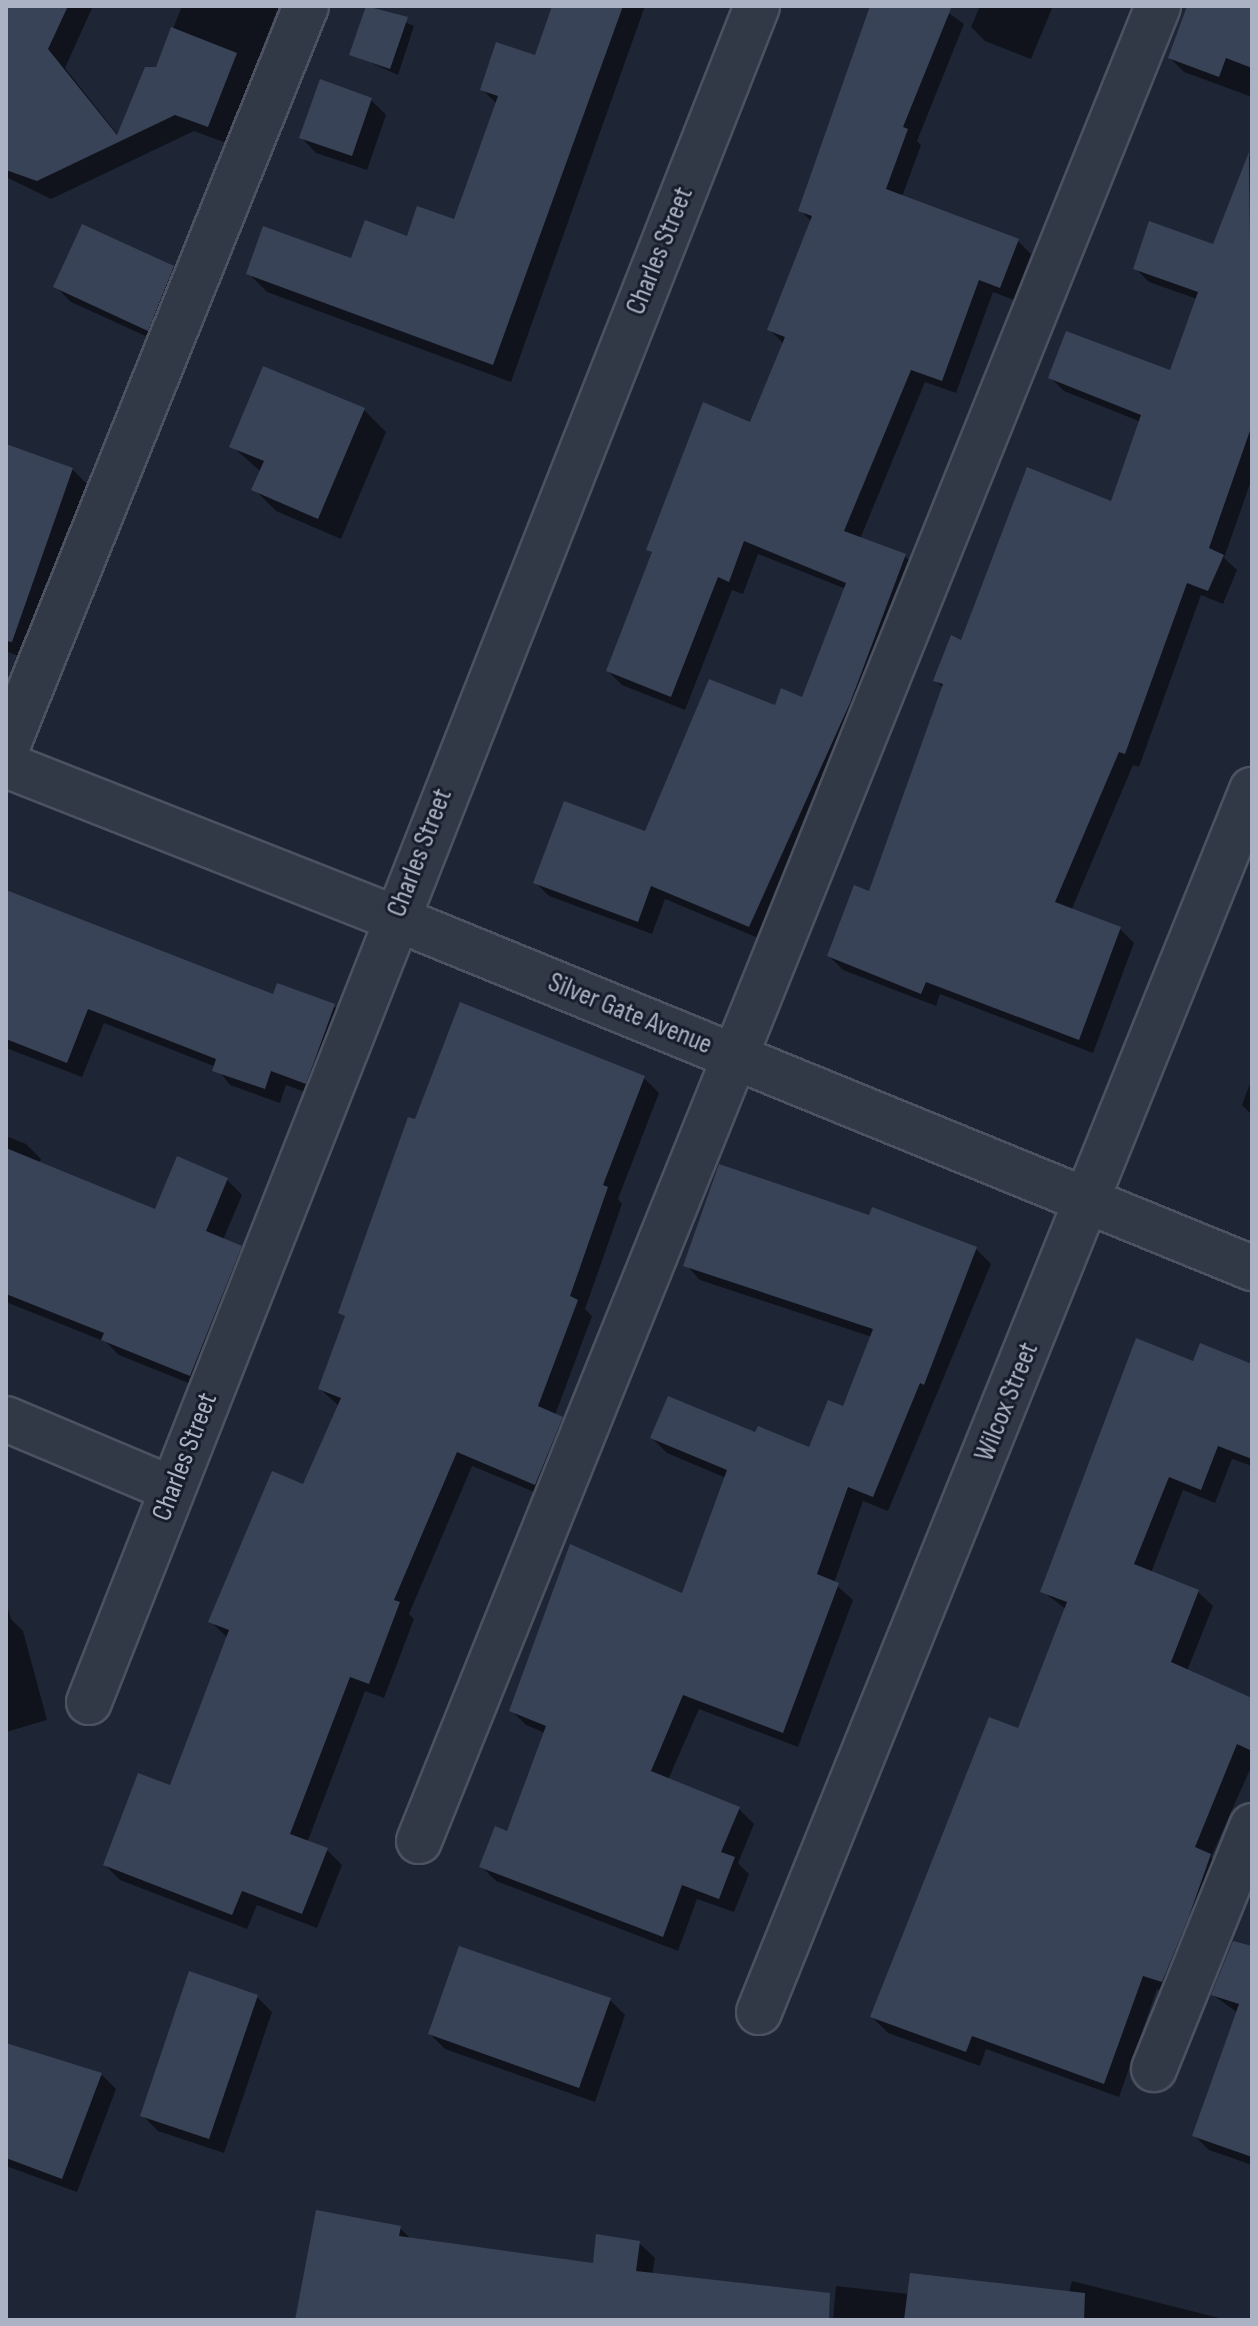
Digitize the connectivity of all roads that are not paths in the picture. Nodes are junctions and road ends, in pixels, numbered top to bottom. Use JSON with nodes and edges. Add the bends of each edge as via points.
{"nodes":[{"id":1,"x":306,"y":6,"type":"edge"},
{"id":2,"x":757,"y":6,"type":"edge"},
{"id":3,"x":1158,"y":6,"type":"edge"},
{"id":4,"x":6,"y":749,"type":"edge"},
{"id":5,"x":6,"y":765,"type":"edge"},
{"id":6,"x":1252,"y":790,"type":"edge"},
{"id":7,"x":395,"y":918,"type":"junction"},
{"id":8,"x":737,"y":1058,"type":"junction"},
{"id":9,"x":1088,"y":1202,"type":"junction"},
{"id":10,"x":1252,"y":1268,"type":"edge"},
{"id":11,"x":6,"y":1419,"type":"edge"},
{"id":12,"x":172,"y":1489,"type":"junction"},
{"id":13,"x":89,"y":1702,"type":"dead end"},
{"id":14,"x":1252,"y":1826,"type":"edge"},
{"id":15,"x":419,"y":1841,"type":"dead end"},
{"id":16,"x":759,"y":2012,"type":"dead end"},
{"id":17,"x":1154,"y":2069,"type":"dead end"}],
"edges":[{"from":1,"to":4,"type":"street"},
{"from":2,"to":7,"type":"street","name":"Charles Street"},
{"from":3,"to":8,"type":"street"},
{"from":5,"to":7,"type":"street","name":"Silver Gate Avenue"},
{"from":6,"to":9,"type":"street","name":"Wilcox Street"},
{"from":7,"to":8,"type":"street","name":"Silver Gate Avenue"},
{"from":7,"to":12,"type":"street","name":"Charles Street"},
{"from":8,"to":9,"type":"street","name":"Silver Gate Avenue"},
{"from":8,"to":15,"type":"street"},
{"from":9,"to":10,"type":"street","name":"Silver Gate Avenue"},
{"from":9,"to":16,"type":"street","name":"Wilcox Street"},
{"from":11,"to":12,"type":"street"},
{"from":12,"to":13,"type":"street","name":"Charles Street"},
{"from":14,"to":17,"type":"street"}]}
